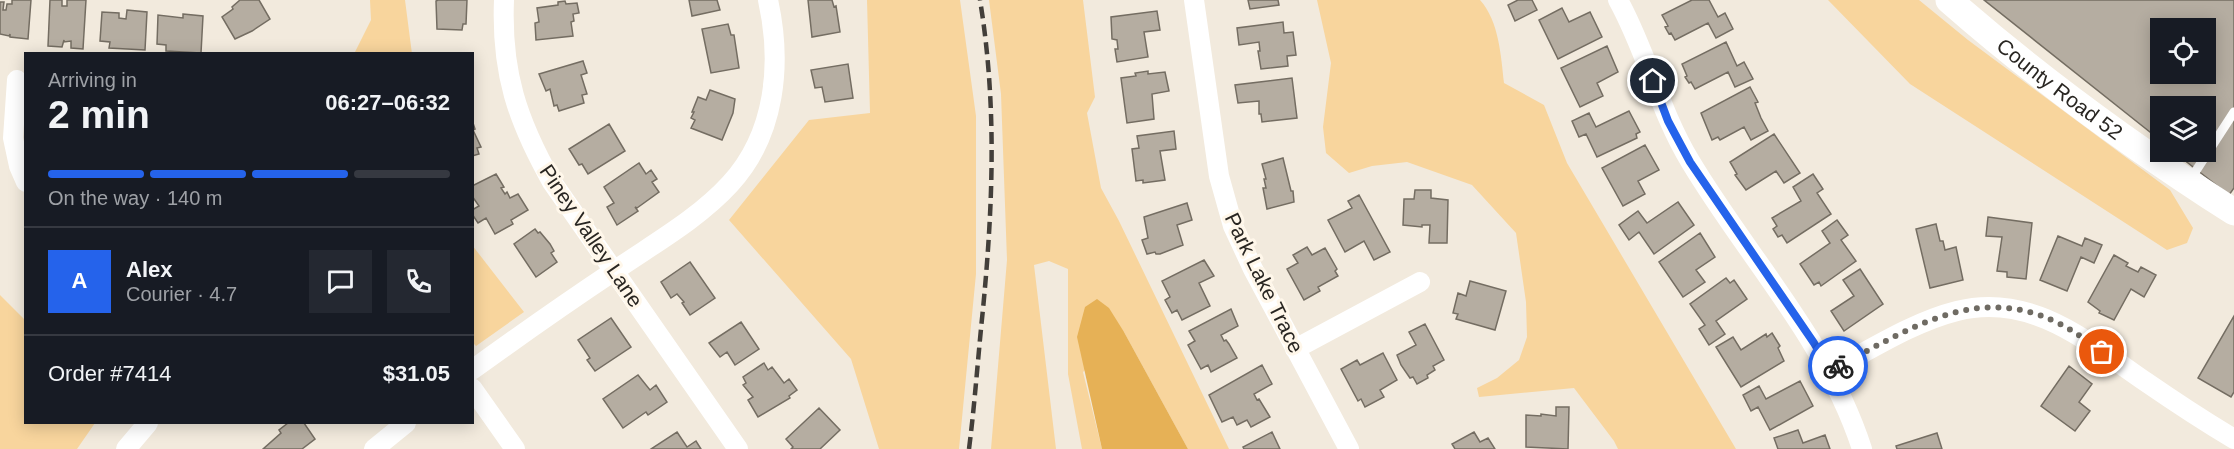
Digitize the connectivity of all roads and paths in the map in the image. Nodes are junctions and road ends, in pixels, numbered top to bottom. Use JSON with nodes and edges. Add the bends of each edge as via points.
{"nodes":[{"id":1,"x":504,"y":0,"type":"edge"},
{"id":2,"x":768,"y":0,"type":"edge"},
{"id":3,"x":1194,"y":0,"type":"edge"},
{"id":4,"x":1618,"y":0,"type":"edge"},
{"id":5,"x":1949,"y":0,"type":"edge"},
{"id":6,"x":14,"y":80,"type":"edge"},
{"id":7,"x":2234,"y":112,"type":"edge"},
{"id":8,"x":24,"y":177,"type":"edge"},
{"id":9,"x":2188,"y":183,"type":"junction"},
{"id":10,"x":2234,"y":212,"type":"edge"},
{"id":11,"x":614,"y":271,"type":"junction"},
{"id":12,"x":1420,"y":282,"type":"dead end"},
{"id":13,"x":1295,"y":349,"type":"junction"},
{"id":14,"x":474,"y":369,"type":"edge"},
{"id":15,"x":1830,"y":370,"type":"junction"},
{"id":16,"x":474,"y":391,"type":"edge"},
{"id":17,"x":147,"y":424,"type":"edge"},
{"id":18,"x":405,"y":424,"type":"edge"},
{"id":19,"x":2234,"y":441,"type":"edge"},
{"id":20,"x":126,"y":449,"type":"edge"},
{"id":21,"x":374,"y":449,"type":"edge"},
{"id":22,"x":515,"y":449,"type":"edge"},
{"id":23,"x":738,"y":449,"type":"edge"},
{"id":24,"x":1349,"y":449,"type":"edge"},
{"id":25,"x":1862,"y":449,"type":"edge"},
{"id":26,"x":2231,"y":449,"type":"edge"}],
"edges":[{"from":1,"to":11,"type":"street","name":"Piney Valley Lane","via":[[507,63],[520,118],[552,182]]},
{"from":2,"to":11,"type":"street","via":[[776,73],[771,102],[755,147],[718,196]]},
{"from":3,"to":13,"type":"street","name":"Park Lake Trace","via":[[1214,148],[1226,204],[1242,248]]},
{"from":4,"to":15,"type":"street","via":[[1668,121],[1690,162]]},
{"from":5,"to":9,"type":"main road","name":"County Road 52","via":[[2036,74]]},
{"from":6,"to":8,"type":"street","via":[[13,138]]},
{"from":7,"to":9,"type":"lane"},
{"from":9,"to":10,"type":"main road","name":"County Road 52"},
{"from":11,"to":14,"type":"street"},
{"from":11,"to":23,"type":"street","name":"Piney Valley Lane"},
{"from":12,"to":13,"type":"street"},
{"from":13,"to":24,"type":"street","name":"Park Lake Trace"},
{"from":15,"to":19,"type":"street","via":[[1943,315],[1977,308],[2013,309],[2070,329]]},
{"from":15,"to":25,"type":"street"},
{"from":16,"to":22,"type":"street"},
{"from":17,"to":20,"type":"street"},
{"from":18,"to":21,"type":"street"},
{"from":19,"to":26,"type":"lane"}]}
